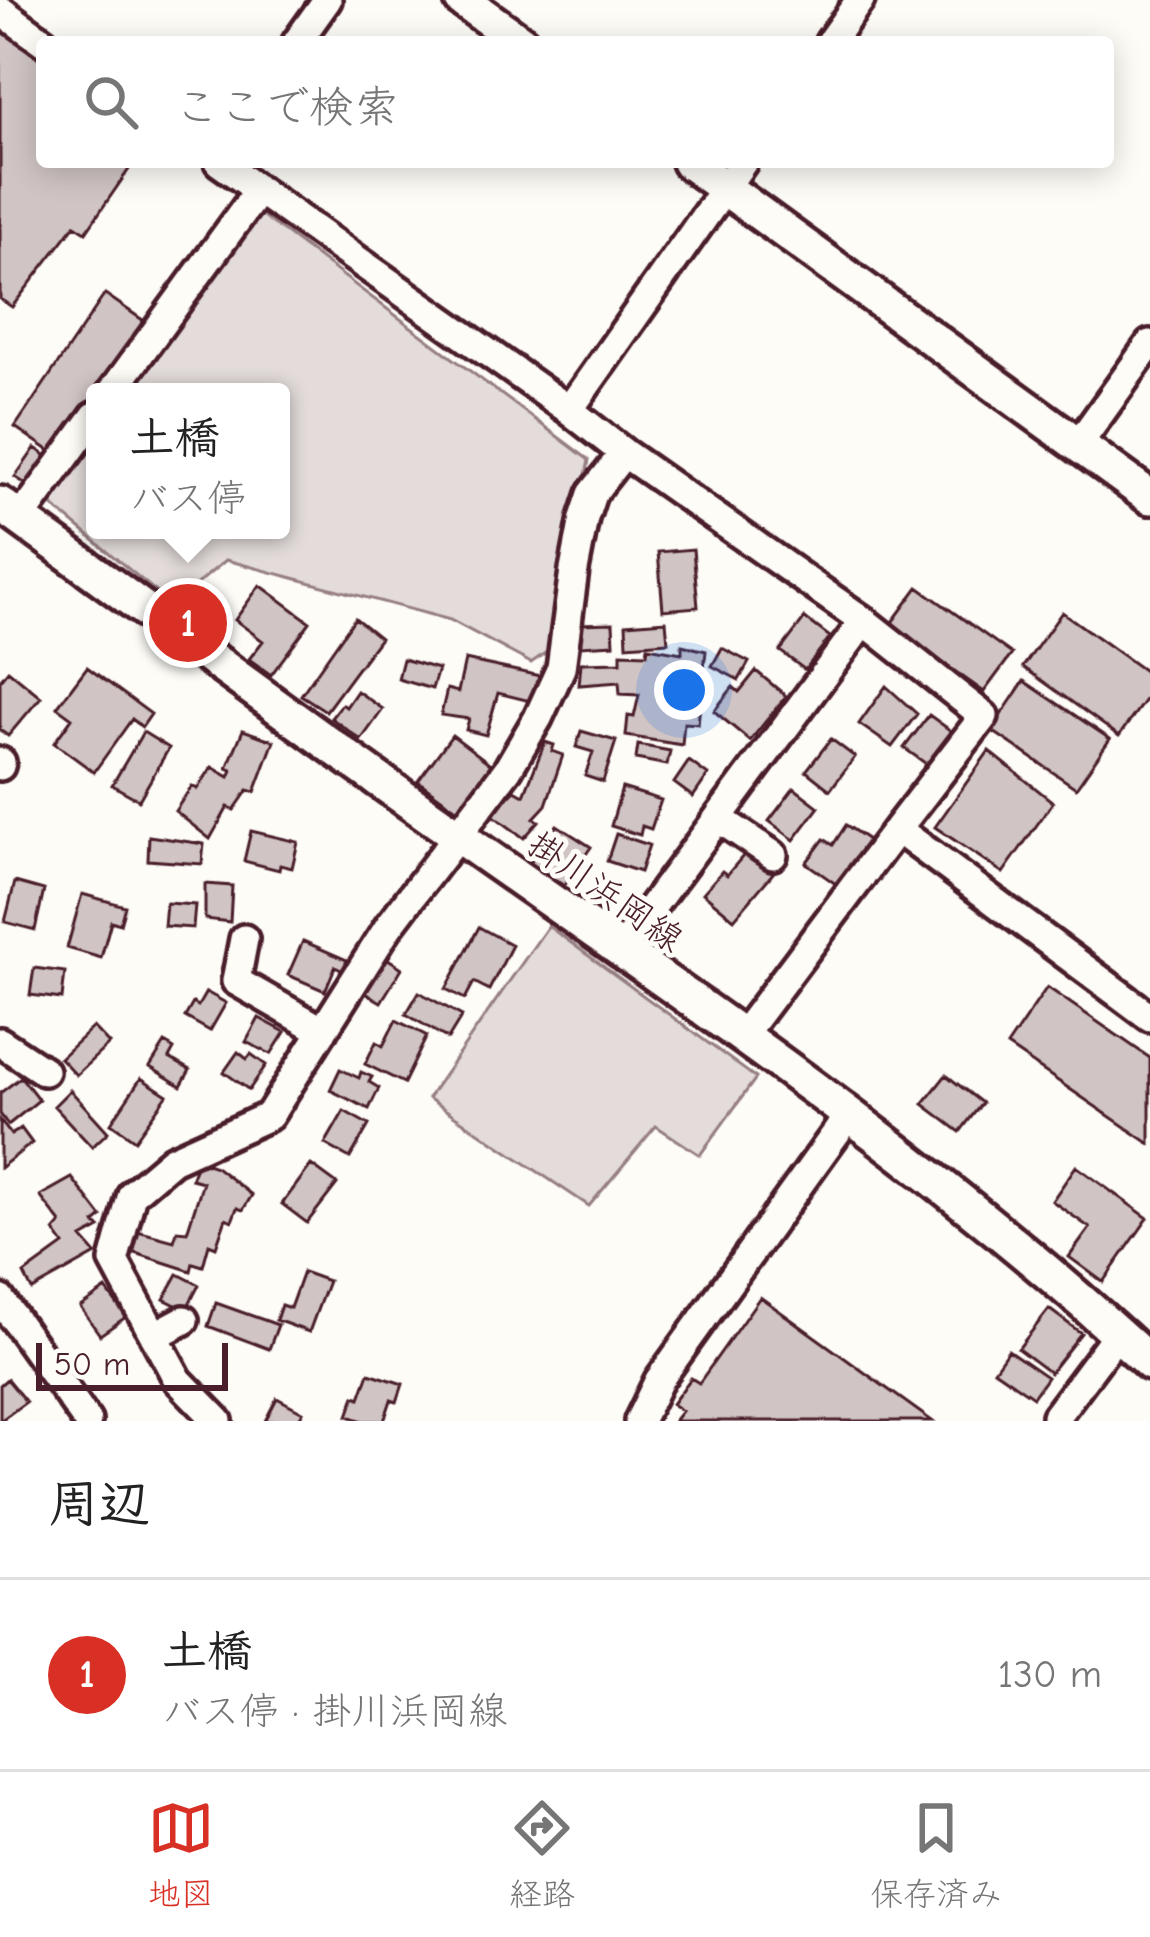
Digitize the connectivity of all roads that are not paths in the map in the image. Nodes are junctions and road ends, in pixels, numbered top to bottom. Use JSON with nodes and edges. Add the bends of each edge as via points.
{"nodes":[{"id":1,"x":328,"y":0,"type":"edge"},
{"id":2,"x":463,"y":0,"type":"edge"},
{"id":3,"x":860,"y":0,"type":"edge"},
{"id":4,"x":0,"y":10,"type":"edge"},
{"id":5,"x":36,"y":36,"type":"edge"},
{"id":6,"x":301,"y":36,"type":"edge"},
{"id":7,"x":513,"y":36,"type":"edge"},
{"id":8,"x":834,"y":36,"type":"edge"},
{"id":9,"x":228,"y":168,"type":"edge"},
{"id":10,"x":734,"y":175,"type":"edge"},
{"id":11,"x":259,"y":190,"type":"junction"},
{"id":12,"x":1150,"y":344,"type":"edge"},
{"id":13,"x":119,"y":383,"type":"edge"},
{"id":14,"x":569,"y":410,"type":"junction"},
{"id":15,"x":86,"y":426,"type":"edge"},
{"id":16,"x":1077,"y":446,"type":"junction"},
{"id":17,"x":624,"y":453,"type":"junction"},
{"id":18,"x":1150,"y":497,"type":"edge"},
{"id":19,"x":10,"y":511,"type":"edge"},
{"id":20,"x":864,"y":621,"type":"junction"},
{"id":21,"x":718,"y":818,"type":"junction"},
{"id":22,"x":897,"y":830,"type":"junction"},
{"id":23,"x":458,"y":836,"type":"junction"},
{"id":24,"x":773,"y":855,"type":"dead end"},
{"id":25,"x":244,"y":939,"type":"dead end"},
{"id":26,"x":620,"y":950,"type":"junction"},
{"id":27,"x":1150,"y":1017,"type":"edge"},
{"id":28,"x":323,"y":1030,"type":"junction"},
{"id":29,"x":741,"y":1037,"type":"junction"},
{"id":30,"x":0,"y":1042,"type":"edge"},
{"id":31,"x":44,"y":1071,"type":"dead end"},
{"id":32,"x":849,"y":1115,"type":"junction"},
{"id":33,"x":0,"y":1299,"type":"edge"},
{"id":34,"x":184,"y":1320,"type":"dead end"},
{"id":35,"x":1118,"y":1333,"type":"junction"},
{"id":36,"x":154,"y":1336,"type":"junction"},
{"id":37,"x":1150,"y":1363,"type":"edge"},
{"id":38,"x":1056,"y":1416,"type":"dead end"},
{"id":39,"x":86,"y":1421,"type":"edge"},
{"id":40,"x":218,"y":1421,"type":"edge"},
{"id":41,"x":639,"y":1421,"type":"edge"}],
"edges":[{"from":1,"to":6,"type":"street"},
{"from":2,"to":7,"type":"main road"},
{"from":3,"to":8,"type":"street"},
{"from":4,"to":5,"type":"street"},
{"from":9,"to":11,"type":"street"},
{"from":10,"to":14,"type":"street"},
{"from":10,"to":16,"type":"main road"},
{"from":11,"to":13,"type":"street"},
{"from":11,"to":14,"type":"street"},
{"from":12,"to":16,"type":"street"},
{"from":14,"to":17,"type":"street"},
{"from":15,"to":19,"type":"street"},
{"from":16,"to":18,"type":"main road"},
{"from":17,"to":20,"type":"street"},
{"from":17,"to":23,"type":"street","via":[[584,518],[561,668],[508,769]]},
{"from":19,"to":23,"type":"main road","name":"掛川浜岡線"},
{"from":20,"to":21,"type":"street"},
{"from":20,"to":22,"type":"street","via":[[984,716]]},
{"from":21,"to":24,"type":"street"},
{"from":21,"to":26,"type":"street"},
{"from":22,"to":27,"type":"street"},
{"from":22,"to":29,"type":"street"},
{"from":23,"to":26,"type":"main road","name":"掛川浜岡線"},
{"from":23,"to":28,"type":"street"},
{"from":25,"to":28,"type":"street","via":[[236,981]]},
{"from":26,"to":29,"type":"main road","name":"掛川浜岡線"},
{"from":28,"to":36,"type":"street","via":[[269,1116],[172,1160],[132,1194],[114,1261]]},
{"from":29,"to":32,"type":"main road","name":"掛川浜岡線"},
{"from":30,"to":31,"type":"street"},
{"from":32,"to":35,"type":"main road","name":"掛川浜岡線"},
{"from":32,"to":41,"type":"street","via":[[659,1380]]},
{"from":33,"to":39,"type":"street"},
{"from":34,"to":36,"type":"street"},
{"from":35,"to":37,"type":"main road","name":"掛川浜岡線"},
{"from":35,"to":38,"type":"street"},
{"from":36,"to":40,"type":"street","via":[[178,1380]]}]}
